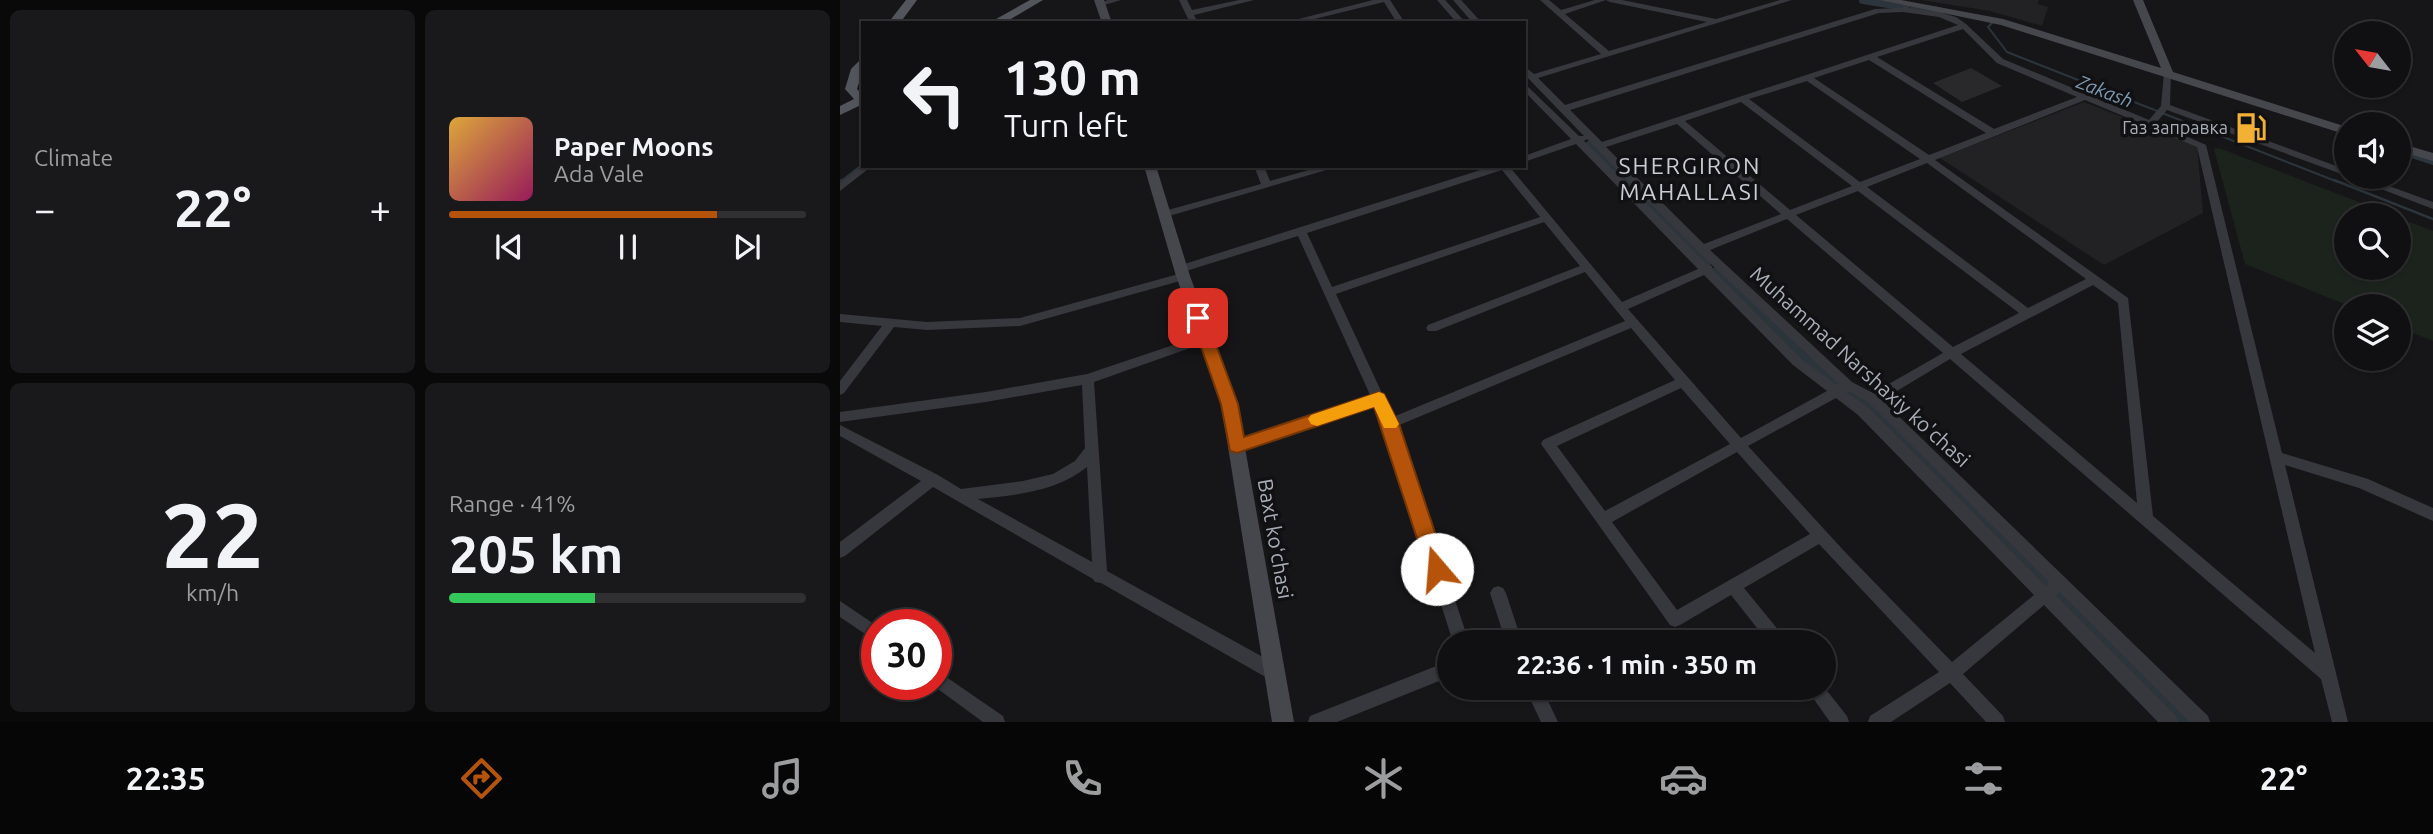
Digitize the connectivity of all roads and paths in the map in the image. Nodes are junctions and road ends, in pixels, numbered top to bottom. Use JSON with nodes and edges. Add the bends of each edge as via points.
{"nodes":[{"id":1,"x":912,"y":0,"type":"edge"},
{"id":2,"x":923,"y":0,"type":"edge"},
{"id":3,"x":1038,"y":0,"type":"edge"},
{"id":4,"x":1050,"y":0,"type":"edge"},
{"id":5,"x":1117,"y":0,"type":"edge"},
{"id":6,"x":1184,"y":0,"type":"edge"},
{"id":7,"x":1250,"y":0,"type":"edge"},
{"id":8,"x":1385,"y":0,"type":"edge"},
{"id":9,"x":1441,"y":0,"type":"edge"},
{"id":10,"x":1457,"y":0,"type":"edge"},
{"id":11,"x":1544,"y":0,"type":"edge"},
{"id":12,"x":1603,"y":0,"type":"edge"},
{"id":13,"x":1610,"y":0,"type":"edge"},
{"id":14,"x":1788,"y":0,"type":"edge"},
{"id":15,"x":1885,"y":0,"type":"edge"},
{"id":16,"x":2138,"y":0,"type":"edge"},
{"id":17,"x":1100,"y":2,"type":"edge"},
{"id":18,"x":1906,"y":7,"type":"junction"},
{"id":19,"x":1190,"y":13,"type":"junction"},
{"id":20,"x":1560,"y":13,"type":"junction"},
{"id":21,"x":896,"y":21,"type":"edge"},
{"id":22,"x":907,"y":21,"type":"edge"},
{"id":23,"x":999,"y":21,"type":"edge"},
{"id":24,"x":1012,"y":21,"type":"edge"},
{"id":25,"x":1106,"y":21,"type":"edge"},
{"id":26,"x":1193,"y":21,"type":"edge"},
{"id":27,"x":1296,"y":21,"type":"edge"},
{"id":28,"x":1400,"y":21,"type":"edge"},
{"id":29,"x":1460,"y":21,"type":"edge"},
{"id":30,"x":1476,"y":21,"type":"edge"},
{"id":31,"x":1718,"y":22,"type":"junction"},
{"id":32,"x":1964,"y":26,"type":"junction"},
{"id":33,"x":1608,"y":55,"type":"junction"},
{"id":34,"x":1870,"y":57,"type":"junction"},
{"id":35,"x":860,"y":65,"type":"edge"},
{"id":36,"x":2168,"y":76,"type":"junction"},
{"id":37,"x":1527,"y":77,"type":"edge"},
{"id":38,"x":1807,"y":77,"type":"junction"},
{"id":39,"x":840,"y":86,"type":"edge"},
{"id":40,"x":861,"y":96,"type":"edge"},
{"id":41,"x":2084,"y":97,"type":"junction"},
{"id":42,"x":1743,"y":99,"type":"junction"},
{"id":43,"x":840,"y":103,"type":"edge"},
{"id":44,"x":2164,"y":108,"type":"junction"},
{"id":45,"x":1563,"y":109,"type":"junction"},
{"id":46,"x":840,"y":111,"type":"edge"},
{"id":47,"x":1678,"y":120,"type":"junction"},
{"id":48,"x":2152,"y":122,"type":"junction"},
{"id":49,"x":2334,"y":127,"type":"edge"},
{"id":50,"x":1992,"y":132,"type":"junction"},
{"id":51,"x":1583,"y":138,"type":"junction"},
{"id":52,"x":1599,"y":146,"type":"junction"},
{"id":53,"x":2411,"y":151,"type":"edge"},
{"id":54,"x":2433,"y":157,"type":"edge"},
{"id":55,"x":1526,"y":158,"type":"edge"},
{"id":56,"x":1926,"y":158,"type":"junction"},
{"id":57,"x":865,"y":168,"type":"edge"},
{"id":58,"x":1151,"y":168,"type":"edge"},
{"id":59,"x":1260,"y":168,"type":"edge"},
{"id":60,"x":1328,"y":168,"type":"edge"},
{"id":61,"x":1498,"y":168,"type":"edge"},
{"id":62,"x":1506,"y":168,"type":"edge"},
{"id":63,"x":2334,"y":168,"type":"edge"},
{"id":64,"x":1267,"y":185,"type":"junction"},
{"id":65,"x":1858,"y":186,"type":"junction"},
{"id":66,"x":840,"y":188,"type":"edge"},
{"id":67,"x":2388,"y":189,"type":"edge"},
{"id":68,"x":2433,"y":206,"type":"edge"},
{"id":69,"x":1165,"y":214,"type":"junction"},
{"id":70,"x":1787,"y":215,"type":"junction"},
{"id":71,"x":1546,"y":218,"type":"junction"},
{"id":72,"x":1302,"y":233,"type":"junction"},
{"id":73,"x":1702,"y":249,"type":"junction"},
{"id":74,"x":1718,"y":264,"type":"junction"},
{"id":75,"x":1586,"y":268,"type":"junction"},
{"id":76,"x":1704,"y":271,"type":"junction"},
{"id":77,"x":1183,"y":273,"type":"junction"},
{"id":78,"x":2095,"y":279,"type":"junction"},
{"id":79,"x":1329,"y":292,"type":"junction"},
{"id":80,"x":1622,"y":307,"type":"junction"},
{"id":81,"x":2028,"y":314,"type":"junction"},
{"id":82,"x":840,"y":318,"type":"edge"},
{"id":83,"x":1633,"y":322,"type":"junction"},
{"id":84,"x":890,"y":324,"type":"junction"},
{"id":85,"x":1433,"y":328,"type":"dead end"},
{"id":86,"x":1206,"y":338,"type":"junction"},
{"id":87,"x":1950,"y":354,"type":"junction"},
{"id":88,"x":1088,"y":379,"type":"junction"},
{"id":89,"x":1684,"y":381,"type":"junction"},
{"id":90,"x":1843,"y":388,"type":"junction"},
{"id":91,"x":840,"y":390,"type":"edge"},
{"id":92,"x":1379,"y":398,"type":"junction"},
{"id":93,"x":1874,"y":399,"type":"junction"},
{"id":94,"x":840,"y":417,"type":"edge"},
{"id":95,"x":1390,"y":424,"type":"junction"},
{"id":96,"x":840,"y":430,"type":"edge"},
{"id":97,"x":1237,"y":446,"type":"junction"},
{"id":98,"x":1739,"y":446,"type":"junction"},
{"id":99,"x":1093,"y":447,"type":"junction"},
{"id":100,"x":2277,"y":457,"type":"junction"},
{"id":101,"x":933,"y":479,"type":"junction"},
{"id":102,"x":960,"y":495,"type":"junction"},
{"id":103,"x":2433,"y":515,"type":"edge"},
{"id":104,"x":1604,"y":519,"type":"junction"},
{"id":105,"x":2146,"y":520,"type":"junction"},
{"id":106,"x":1820,"y":536,"type":"junction"},
{"id":107,"x":840,"y":551,"type":"edge"},
{"id":108,"x":1100,"y":577,"type":"junction"},
{"id":109,"x":2061,"y":582,"type":"junction"},
{"id":110,"x":1733,"y":586,"type":"junction"},
{"id":111,"x":1498,"y":593,"type":"dead end"},
{"id":112,"x":2045,"y":595,"type":"junction"},
{"id":113,"x":840,"y":608,"type":"edge"},
{"id":114,"x":861,"y":623,"type":"edge"},
{"id":115,"x":1457,"y":630,"type":"edge"},
{"id":116,"x":1510,"y":630,"type":"edge"},
{"id":117,"x":1768,"y":630,"type":"edge"},
{"id":118,"x":1953,"y":672,"type":"junction"},
{"id":119,"x":1275,"y":673,"type":"junction"},
{"id":120,"x":1437,"y":674,"type":"edge"},
{"id":121,"x":2328,"y":674,"type":"junction"},
{"id":122,"x":952,"y":692,"type":"edge"},
{"id":123,"x":1539,"y":700,"type":"edge"},
{"id":124,"x":1824,"y":700,"type":"edge"},
{"id":125,"x":984,"y":719,"type":"edge"},
{"id":126,"x":1283,"y":722,"type":"edge"},
{"id":127,"x":1316,"y":722,"type":"edge"},
{"id":128,"x":1550,"y":722,"type":"edge"},
{"id":129,"x":1841,"y":722,"type":"edge"},
{"id":130,"x":1876,"y":722,"type":"edge"},
{"id":131,"x":1997,"y":722,"type":"edge"},
{"id":132,"x":2170,"y":722,"type":"edge"},
{"id":133,"x":2202,"y":722,"type":"edge"},
{"id":134,"x":2340,"y":722,"type":"edge"}],
"edges":[{"from":1,"to":21,"type":"main road"},
{"from":2,"to":22,"type":"main road"},
{"from":3,"to":23,"type":"main road"},
{"from":4,"to":24,"type":"main road"},
{"from":5,"to":17,"type":"street"},
{"from":6,"to":19,"type":"street"},
{"from":7,"to":19,"type":"street"},
{"from":8,"to":27,"type":"street"},
{"from":8,"to":28,"type":"street"},
{"from":9,"to":29,"type":"street"},
{"from":10,"to":30,"type":"street"},
{"from":11,"to":20,"type":"street"},
{"from":12,"to":20,"type":"street"},
{"from":13,"to":31,"type":"street"},
{"from":14,"to":31,"type":"street"},
{"from":15,"to":18,"type":"street"},
{"from":16,"to":36,"type":"street"},
{"from":17,"to":25,"type":"street"},
{"from":18,"to":32,"type":"street"},
{"from":18,"to":36,"type":"street","via":[[2003,22]]},
{"from":18,"to":45,"type":"street","via":[[1878,11]]},
{"from":19,"to":26,"type":"street"},
{"from":20,"to":33,"type":"street"},
{"from":31,"to":33,"type":"street"},
{"from":32,"to":34,"type":"street"},
{"from":32,"to":41,"type":"street","via":[[2000,61]]},
{"from":33,"to":37,"type":"street"},
{"from":34,"to":38,"type":"street"},
{"from":34,"to":50,"type":"street"},
{"from":35,"to":39,"type":"main road"},
{"from":35,"to":40,"type":"main road","via":[[851,89]]},
{"from":36,"to":44,"type":"street"},
{"from":36,"to":49,"type":"street"},
{"from":37,"to":45,"type":"street","name":"Muhammad Narshaxiy ko'chasi"},
{"from":37,"to":51,"type":"street"},
{"from":38,"to":42,"type":"street"},
{"from":38,"to":56,"type":"street"},
{"from":40,"to":43,"type":"main road"},
{"from":40,"to":46,"type":"main road"},
{"from":41,"to":48,"type":"street"},
{"from":41,"to":50,"type":"street"},
{"from":42,"to":47,"type":"street"},
{"from":42,"to":65,"type":"street"},
{"from":44,"to":48,"type":"street"},
{"from":44,"to":63,"type":"street"},
{"from":45,"to":51,"type":"street","name":"Muhammad Narshaxiy ko'chasi"},
{"from":47,"to":52,"type":"street"},
{"from":47,"to":70,"type":"street"},
{"from":48,"to":100,"type":"street","via":[[2201,145]]},
{"from":50,"to":56,"type":"street"},
{"from":51,"to":52,"type":"street","name":"Muhammad Narshaxiy ko'chasi"},
{"from":51,"to":55,"type":"street"},
{"from":51,"to":76,"type":"street"},
{"from":52,"to":73,"type":"street","name":"Muhammad Narshaxiy ko'chasi"},
{"from":53,"to":54,"type":"street"},
{"from":56,"to":65,"type":"street"},
{"from":56,"to":78,"type":"street"},
{"from":57,"to":66,"type":"street"},
{"from":58,"to":69,"type":"street","name":"Baxt koʻchasi"},
{"from":59,"to":64,"type":"street"},
{"from":60,"to":64,"type":"street"},
{"from":61,"to":72,"type":"street"},
{"from":62,"to":71,"type":"street"},
{"from":64,"to":69,"type":"street"},
{"from":65,"to":70,"type":"street"},
{"from":65,"to":81,"type":"street"},
{"from":67,"to":68,"type":"street"},
{"from":69,"to":77,"type":"street","name":"Baxt koʻchasi"},
{"from":70,"to":73,"type":"street"},
{"from":70,"to":87,"type":"street"},
{"from":71,"to":75,"type":"street"},
{"from":71,"to":79,"type":"street"},
{"from":72,"to":77,"type":"street"},
{"from":72,"to":79,"type":"street"},
{"from":73,"to":74,"type":"street","name":"Muhammad Narshaxiy ko'chasi"},
{"from":74,"to":76,"type":"street"},
{"from":74,"to":90,"type":"street","name":"Muhammad Narshaxiy ko'chasi"},
{"from":75,"to":80,"type":"street"},
{"from":75,"to":85,"type":"street"},
{"from":76,"to":80,"type":"street"},
{"from":76,"to":90,"type":"street","via":[[1797,362]]},
{"from":77,"to":84,"type":"street","via":[[1020,322]]},
{"from":77,"to":86,"type":"street","name":"Baxt koʻchasi"},
{"from":78,"to":81,"type":"street"},
{"from":78,"to":105,"type":"street","via":[[2124,301]]},
{"from":79,"to":92,"type":"street"},
{"from":80,"to":83,"type":"street"},
{"from":81,"to":87,"type":"street"},
{"from":82,"to":84,"type":"street"},
{"from":83,"to":89,"type":"street"},
{"from":83,"to":95,"type":"street"},
{"from":84,"to":91,"type":"street"},
{"from":86,"to":88,"type":"street"},
{"from":86,"to":97,"type":"street","name":"Baxt koʻchasi","via":[[1229,404]]},
{"from":87,"to":93,"type":"street"},
{"from":87,"to":105,"type":"street"},
{"from":88,"to":94,"type":"street"},
{"from":88,"to":99,"type":"street"},
{"from":89,"to":98,"type":"street"},
{"from":89,"to":104,"type":"street","via":[[1548,444]]},
{"from":90,"to":93,"type":"street","name":"Muhammad Narshaxiy ko'chasi"},
{"from":90,"to":98,"type":"street"},
{"from":90,"to":112,"type":"street"},
{"from":92,"to":95,"type":"street"},
{"from":92,"to":97,"type":"street"},
{"from":93,"to":109,"type":"street","name":"Muhammad Narshaxiy ko'chasi"},
{"from":95,"to":115,"type":"street"},
{"from":96,"to":101,"type":"street"},
{"from":97,"to":119,"type":"street","name":"Baxt koʻchasi"},
{"from":98,"to":104,"type":"street"},
{"from":98,"to":106,"type":"street"},
{"from":99,"to":102,"type":"street","via":[[1065,476]]},
{"from":99,"to":108,"type":"street"},
{"from":100,"to":103,"type":"street","via":[[2362,482]]},
{"from":100,"to":121,"type":"street"},
{"from":101,"to":102,"type":"street"},
{"from":101,"to":107,"type":"street"},
{"from":102,"to":108,"type":"street"},
{"from":104,"to":110,"type":"street","via":[[1675,620]]},
{"from":105,"to":121,"type":"street"},
{"from":106,"to":110,"type":"street"},
{"from":106,"to":118,"type":"street"},
{"from":108,"to":119,"type":"street"},
{"from":109,"to":112,"type":"street"},
{"from":109,"to":133,"type":"street","name":"Muhammad Narshaxiy ko'chasi"},
{"from":110,"to":117,"type":"street"},
{"from":111,"to":116,"type":"street"},
{"from":112,"to":118,"type":"street"},
{"from":112,"to":132,"type":"street"},
{"from":113,"to":114,"type":"street"},
{"from":118,"to":130,"type":"street"},
{"from":118,"to":131,"type":"street"},
{"from":119,"to":126,"type":"street","name":"Baxt koʻchasi"},
{"from":120,"to":127,"type":"street"},
{"from":121,"to":134,"type":"street"},
{"from":122,"to":125,"type":"street"},
{"from":123,"to":128,"type":"street"},
{"from":124,"to":129,"type":"street"}]}
